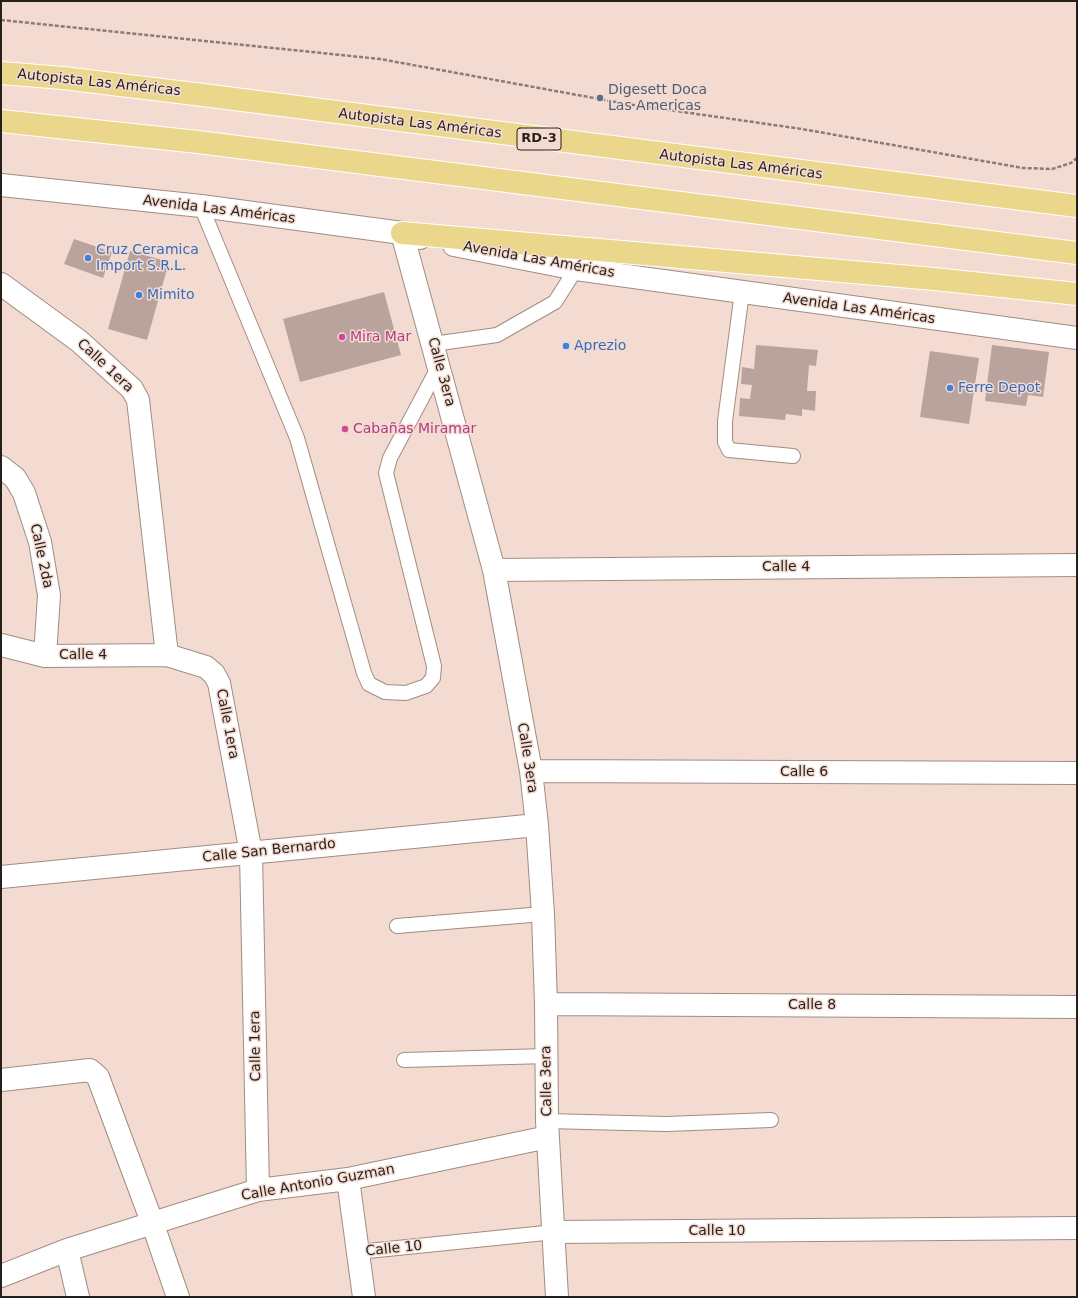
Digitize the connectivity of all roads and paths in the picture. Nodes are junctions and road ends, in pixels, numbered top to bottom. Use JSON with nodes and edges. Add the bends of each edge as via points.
{"nodes":[{"id":1,"x":1,"y":20,"type":"edge"},
{"id":2,"x":1,"y":73,"type":"edge"},
{"id":3,"x":1,"y":121,"type":"edge"},
{"id":4,"x":1077,"y":158,"type":"edge"},
{"id":5,"x":1,"y":185,"type":"edge"},
{"id":6,"x":201,"y":206,"type":"junction"},
{"id":7,"x":1077,"y":206,"type":"edge"},
{"id":8,"x":402,"y":233,"type":"junction"},
{"id":9,"x":1077,"y":253,"type":"edge"},
{"id":10,"x":576,"y":269,"type":"junction"},
{"id":11,"x":1,"y":284,"type":"edge"},
{"id":12,"x":742,"y":292,"type":"junction"},
{"id":13,"x":1077,"y":294,"type":"edge"},
{"id":14,"x":1077,"y":338,"type":"edge"},
{"id":15,"x":433,"y":344,"type":"junction"},
{"id":16,"x":439,"y":366,"type":"junction"},
{"id":17,"x":794,"y":456,"type":"dead end"},
{"id":18,"x":1,"y":467,"type":"edge"},
{"id":19,"x":1077,"y":565,"type":"edge"},
{"id":20,"x":494,"y":570,"type":"junction"},
{"id":21,"x":1,"y":645,"type":"edge"},
{"id":22,"x":167,"y":655,"type":"junction"},
{"id":23,"x":45,"y":656,"type":"junction"},
{"id":24,"x":530,"y":771,"type":"junction"},
{"id":25,"x":1077,"y":773,"type":"edge"},
{"id":26,"x":537,"y":825,"type":"junction"},
{"id":27,"x":251,"y":853,"type":"junction"},
{"id":28,"x":1,"y":877,"type":"edge"},
{"id":29,"x":543,"y":914,"type":"junction"},
{"id":30,"x":397,"y":926,"type":"dead end"},
{"id":31,"x":546,"y":1004,"type":"junction"},
{"id":32,"x":1077,"y":1007,"type":"edge"},
{"id":33,"x":547,"y":1056,"type":"junction"},
{"id":34,"x":404,"y":1060,"type":"dead end"},
{"id":35,"x":1,"y":1080,"type":"edge"},
{"id":36,"x":771,"y":1120,"type":"dead end"},
{"id":37,"x":548,"y":1129,"type":"junction"},
{"id":38,"x":348,"y":1179,"type":"junction"},
{"id":39,"x":258,"y":1190,"type":"junction"},
{"id":40,"x":152,"y":1222,"type":"junction"},
{"id":41,"x":1077,"y":1228,"type":"edge"},
{"id":42,"x":555,"y":1232,"type":"junction"},
{"id":43,"x":66,"y":1250,"type":"junction"},
{"id":44,"x":358,"y":1252,"type":"junction"},
{"id":45,"x":1,"y":1276,"type":"edge"},
{"id":46,"x":78,"y":1297,"type":"edge"},
{"id":47,"x":178,"y":1297,"type":"edge"},
{"id":48,"x":364,"y":1297,"type":"edge"},
{"id":49,"x":558,"y":1297,"type":"edge"}],
"edges":[{"from":1,"to":4,"type":"path","via":[[380,59],[627,104],[802,129],[1023,168],[1052,169]]},
{"from":2,"to":7,"type":"highway","name":"Autopista Las Américas","number":"RD-3","via":[[203,95]]},
{"from":3,"to":9,"type":"highway","via":[[213,144]]},
{"from":5,"to":6,"type":"street","name":"Avenida Las Américas"},
{"from":6,"to":8,"type":"street","name":"Avenida Las Américas"},
{"from":6,"to":16,"type":"lane","via":[[297,438],[364,674],[369,684],[385,692],[406,694],[426,686],[433,678],[434,666],[386,473],[390,458]]},
{"from":8,"to":10,"type":"street","name":"Avenida Las Américas"},
{"from":8,"to":13,"type":"highway","via":[[934,279]]},
{"from":8,"to":15,"type":"street","name":"Calle 3era"},
{"from":10,"to":12,"type":"street","name":"Avenida Las Américas"},
{"from":10,"to":15,"type":"lane","via":[[555,302],[497,335]]},
{"from":11,"to":22,"type":"street","name":"Calle 1era","via":[[79,341],[132,389],[138,400]]},
{"from":12,"to":14,"type":"street","name":"Avenida Las Américas"},
{"from":12,"to":17,"type":"lane","via":[[725,422],[725,442],[729,450]]},
{"from":15,"to":16,"type":"street","name":"Calle 3era"},
{"from":16,"to":20,"type":"street","name":"Calle 3era"},
{"from":18,"to":23,"type":"street","name":"Calle 2da","via":[[15,478],[24,493],[40,542],[49,595]]},
{"from":19,"to":20,"type":"street","name":"Calle 4"},
{"from":20,"to":24,"type":"street","name":"Calle 3era"},
{"from":21,"to":23,"type":"street","name":"Calle 4"},
{"from":22,"to":23,"type":"street","name":"Calle 4"},
{"from":22,"to":27,"type":"street","name":"Calle 1era","via":[[206,668],[219,682]]},
{"from":24,"to":25,"type":"street","name":"Calle 6"},
{"from":24,"to":26,"type":"street","name":"Calle 3era"},
{"from":26,"to":27,"type":"street","name":"Calle San Bernardo"},
{"from":26,"to":29,"type":"street","name":"Calle 3era"},
{"from":27,"to":28,"type":"street","name":"Calle San Bernardo"},
{"from":27,"to":39,"type":"street","name":"Calle 1era"},
{"from":29,"to":30,"type":"lane"},
{"from":29,"to":31,"type":"street","name":"Calle 3era"},
{"from":31,"to":32,"type":"street","name":"Calle 8"},
{"from":31,"to":33,"type":"street","name":"Calle 3era"},
{"from":33,"to":34,"type":"lane"},
{"from":33,"to":37,"type":"street","name":"Calle 3era"},
{"from":35,"to":40,"type":"street","via":[[90,1070],[94,1073],[98,1077]]},
{"from":36,"to":37,"type":"lane"},
{"from":37,"to":38,"type":"street","name":"Calle Antonio Guzman"},
{"from":37,"to":42,"type":"street","name":"Calle 3era"},
{"from":38,"to":39,"type":"street","name":"Calle Antonio Guzman"},
{"from":38,"to":44,"type":"street"},
{"from":39,"to":40,"type":"street","name":"Calle Antonio Guzman"},
{"from":40,"to":43,"type":"street","name":"Calle Antonio Guzman"},
{"from":40,"to":47,"type":"street"},
{"from":41,"to":42,"type":"street","name":"Calle 10"},
{"from":42,"to":44,"type":"lane","name":"Calle 10"},
{"from":42,"to":49,"type":"street","name":"Calle 3era"},
{"from":43,"to":45,"type":"street","name":"Calle Antonio Guzman"},
{"from":43,"to":46,"type":"street"},
{"from":44,"to":48,"type":"street"}]}
